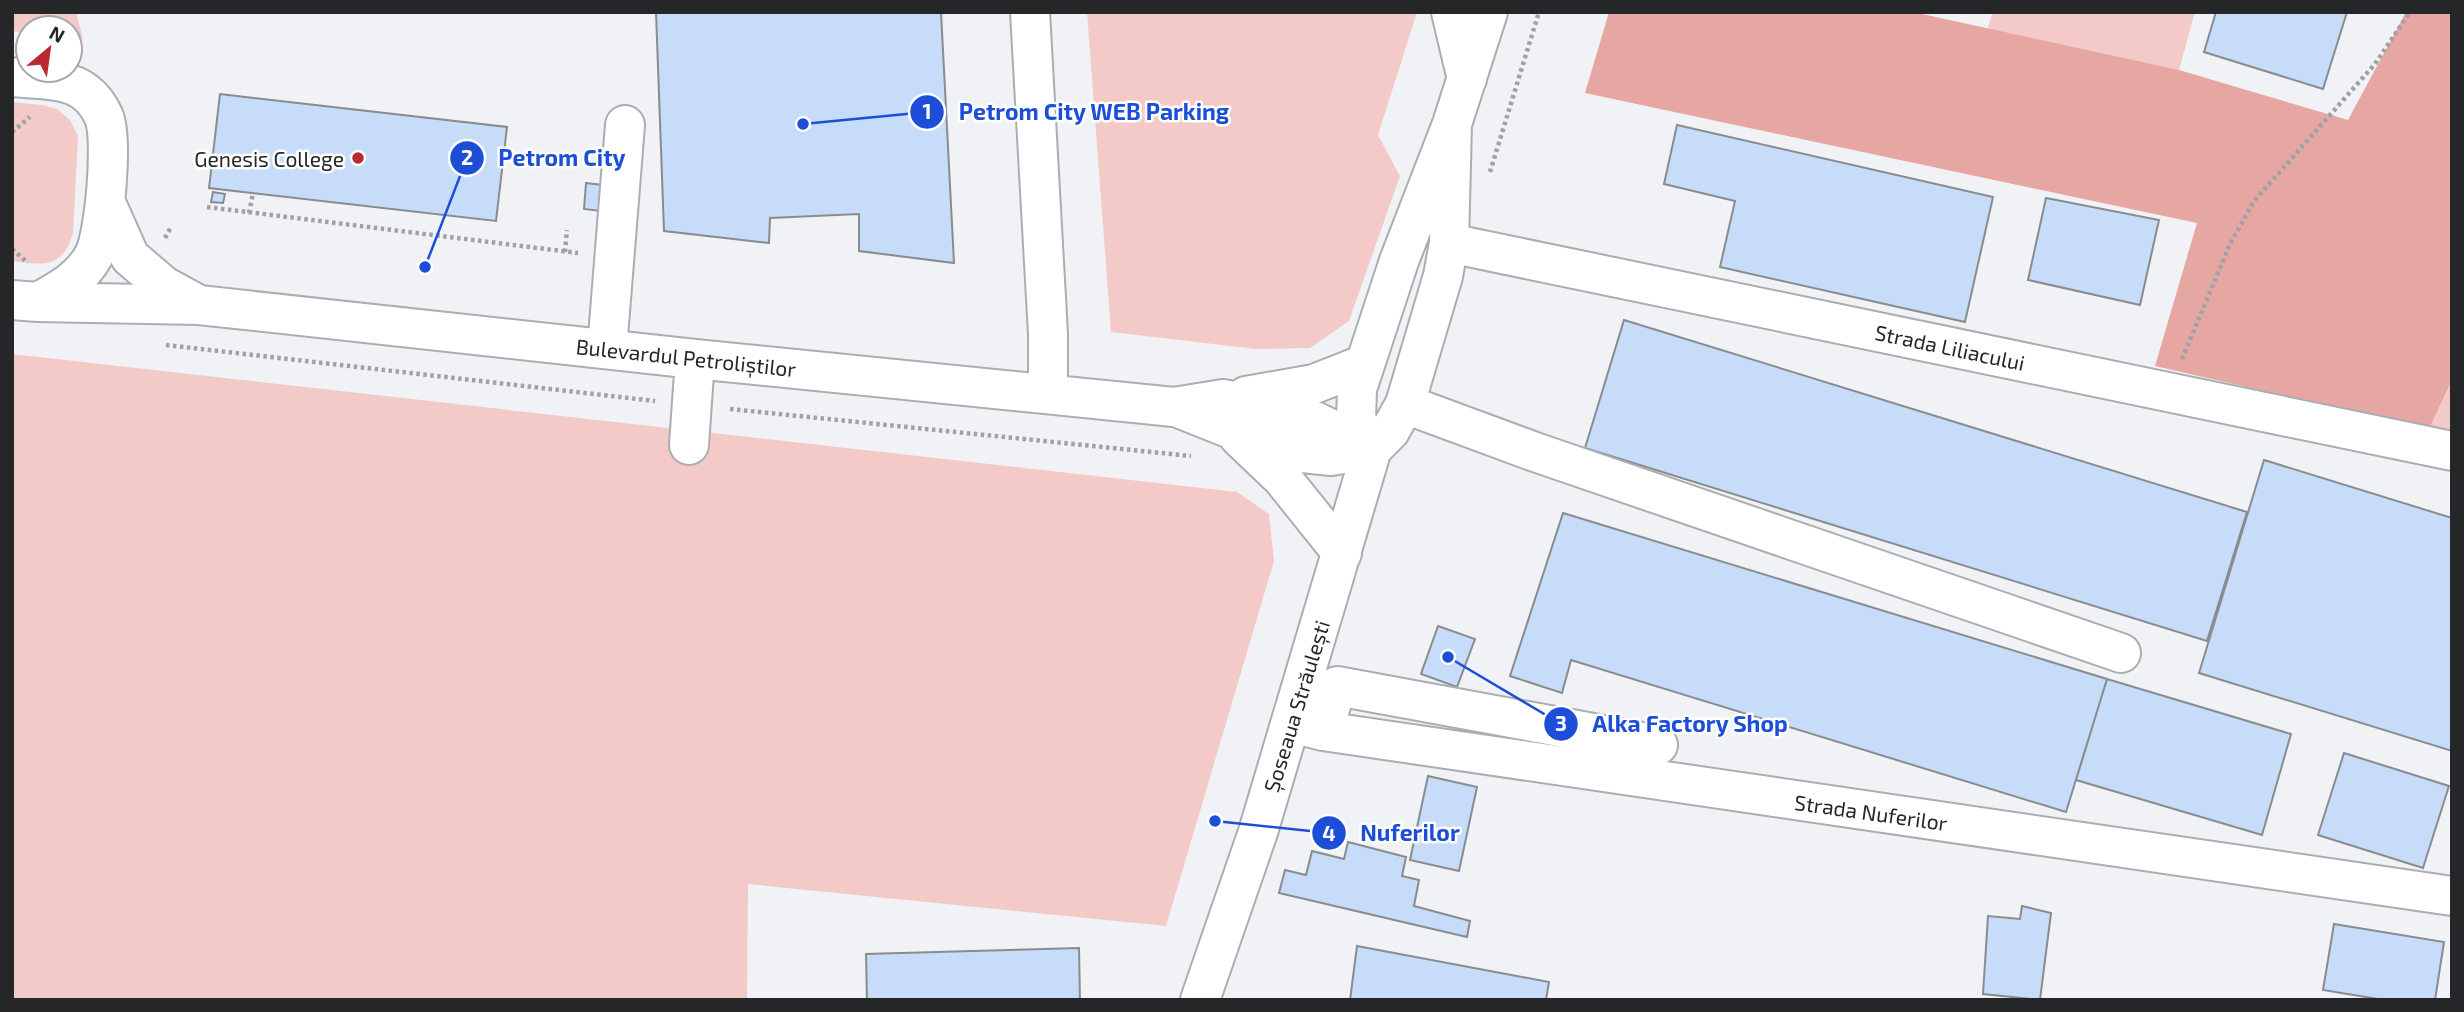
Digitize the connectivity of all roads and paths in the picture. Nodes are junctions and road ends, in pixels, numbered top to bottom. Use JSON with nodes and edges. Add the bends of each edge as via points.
{"nodes":[{"id":1,"x":1030,"y":12,"type":"edge"},
{"id":2,"x":1451,"y":12,"type":"edge"},
{"id":3,"x":1488,"y":12,"type":"edge"},
{"id":4,"x":2410,"y":12,"type":"edge"},
{"id":5,"x":12,"y":77,"type":"edge"},
{"id":6,"x":1467,"y":79,"type":"junction"},
{"id":7,"x":1452,"y":124,"type":"junction"},
{"id":8,"x":625,"y":125,"type":"dead end"},
{"id":9,"x":253,"y":193,"type":"dead end"},
{"id":10,"x":106,"y":203,"type":"junction"},
{"id":11,"x":207,"y":207,"type":"dead end"},
{"id":12,"x":249,"y":213,"type":"junction"},
{"id":13,"x":171,"y":227,"type":"dead end"},
{"id":14,"x":567,"y":230,"type":"dead end"},
{"id":15,"x":165,"y":239,"type":"dead end"},
{"id":16,"x":1449,"y":243,"type":"junction"},
{"id":17,"x":25,"y":301,"type":"edge"},
{"id":18,"x":199,"y":305,"type":"junction"},
{"id":19,"x":166,"y":345,"type":"dead end"},
{"id":20,"x":607,"y":349,"type":"junction"},
{"id":21,"x":695,"y":359,"type":"junction"},
{"id":22,"x":1365,"y":364,"type":"junction"},
{"id":23,"x":2168,"y":392,"type":"junction"},
{"id":24,"x":1048,"y":393,"type":"junction"},
{"id":25,"x":1405,"y":404,"type":"junction"},
{"id":26,"x":692,"y":405,"type":"junction"},
{"id":27,"x":1227,"y":414,"type":"junction"},
{"id":28,"x":689,"y":446,"type":"dead end"},
{"id":29,"x":1372,"y":449,"type":"junction"},
{"id":30,"x":2452,"y":451,"type":"edge"},
{"id":31,"x":1192,"y":456,"type":"dead end"},
{"id":32,"x":1342,"y":553,"type":"junction"},
{"id":33,"x":2121,"y":653,"type":"dead end"},
{"id":34,"x":1307,"y":727,"type":"junction"},
{"id":35,"x":1658,"y":745,"type":"dead end"},
{"id":36,"x":2452,"y":897,"type":"edge"},
{"id":37,"x":1200,"y":1000,"type":"edge"}],
"edges":[{"from":1,"to":24,"type":"street"},
{"from":2,"to":6,"type":"street"},
{"from":3,"to":6,"type":"street","name":"Șoseaua Străulești"},
{"from":4,"to":23,"type":"path","via":[[2375,64],[2254,201],[2230,244]]},
{"from":5,"to":10,"type":"street","name":"Bulevardul Petroliștilor","via":[[69,83],[96,103],[107,136]]},
{"from":6,"to":7,"type":"street","name":"Șoseaua Străulești"},
{"from":7,"to":16,"type":"street","name":"Șoseaua Străulești"},
{"from":7,"to":22,"type":"street","name":"Șoseaua Străulești"},
{"from":8,"to":20,"type":"street"},
{"from":9,"to":12,"type":"path"},
{"from":10,"to":17,"type":"street","name":"Bulevardul Petroliștilor","via":[[100,240],[89,262],[72,281]]},
{"from":10,"to":18,"type":"street","name":"Bulevardul Petroliștilor","via":[[130,257],[164,286]]},
{"from":11,"to":12,"type":"path"},
{"from":12,"to":14,"type":"path","via":[[565,252]]},
{"from":13,"to":15,"type":"path"},
{"from":16,"to":23,"type":"street","name":"Strada Liliacului"},
{"from":16,"to":25,"type":"street","name":"Șoseaua Străulești"},
{"from":17,"to":18,"type":"street","name":"Bulevardul Petroliștilor"},
{"from":18,"to":20,"type":"street","name":"Bulevardul Petroliștilor"},
{"from":19,"to":26,"type":"path"},
{"from":20,"to":21,"type":"street","name":"Bulevardul Petroliștilor"},
{"from":21,"to":24,"type":"street","name":"Bulevardul Petroliștilor"},
{"from":21,"to":26,"type":"street"},
{"from":22,"to":27,"type":"street"},
{"from":22,"to":29,"type":"street","name":"Șoseaua Străulești","via":[[1357,389],[1356,419]]},
{"from":23,"to":30,"type":"street","name":"Strada Liliacului"},
{"from":24,"to":27,"type":"street","name":"Bulevardul Petroliștilor"},
{"from":25,"to":29,"type":"street","name":"Șoseaua Străulești","via":[[1390,431]]},
{"from":25,"to":33,"type":"street"},
{"from":26,"to":28,"type":"street"},
{"from":26,"to":31,"type":"path"},
{"from":27,"to":29,"type":"street","name":"Bulevardul Petroliștilor","via":[[1279,409]]},
{"from":27,"to":32,"type":"street"},
{"from":29,"to":32,"type":"street","name":"Șoseaua Străulești"},
{"from":32,"to":34,"type":"street","name":"Șoseaua Străulești"},
{"from":34,"to":35,"type":"street","via":[[1337,686]]},
{"from":34,"to":36,"type":"street","name":"Strada Nuferilor"},
{"from":34,"to":37,"type":"street","name":"Șoseaua Străulești","via":[[1258,832]]}]}
